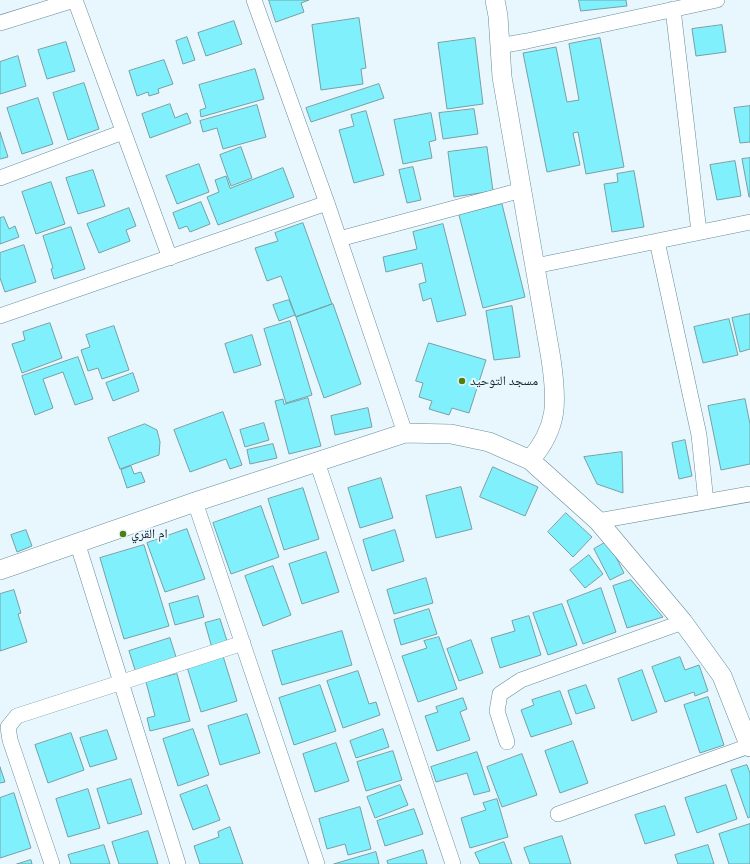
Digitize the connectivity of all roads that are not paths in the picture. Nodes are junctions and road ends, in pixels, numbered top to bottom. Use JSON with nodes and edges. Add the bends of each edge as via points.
{"nodes":[{"id":1,"x":74,"y":0,"type":"edge"},
{"id":2,"x":254,"y":0,"type":"edge"},
{"id":3,"x":717,"y":0,"type":"edge"},
{"id":4,"x":500,"y":5,"type":"edge"},
{"id":5,"x":673,"y":9,"type":"junction"},
{"id":6,"x":0,"y":23,"type":"edge"},
{"id":7,"x":499,"y":46,"type":"junction"},
{"id":8,"x":123,"y":132,"type":"junction"},
{"id":9,"x":0,"y":178,"type":"edge"},
{"id":10,"x":522,"y":190,"type":"junction"},
{"id":11,"x":327,"y":204,"type":"junction"},
{"id":12,"x":750,"y":222,"type":"edge"},
{"id":13,"x":699,"y":232,"type":"junction"},
{"id":14,"x":339,"y":239,"type":"junction"},
{"id":15,"x":657,"y":241,"type":"junction"},
{"id":16,"x":170,"y":258,"type":"junction"},
{"id":17,"x":535,"y":266,"type":"junction"},
{"id":18,"x":0,"y":316,"type":"edge"},
{"id":19,"x":405,"y":433,"type":"junction"},
{"id":20,"x":530,"y":460,"type":"junction"},
{"id":21,"x":317,"y":462,"type":"junction"},
{"id":22,"x":750,"y":494,"type":"edge"},
{"id":23,"x":195,"y":502,"type":"junction"},
{"id":24,"x":706,"y":502,"type":"junction"},
{"id":25,"x":598,"y":521,"type":"junction"},
{"id":26,"x":77,"y":542,"type":"junction"},
{"id":27,"x":0,"y":570,"type":"edge"},
{"id":28,"x":683,"y":622,"type":"junction"},
{"id":29,"x":243,"y":643,"type":"junction"},
{"id":30,"x":120,"y":683,"type":"junction"},
{"id":31,"x":507,"y":742,"type":"dead end"},
{"id":32,"x":750,"y":747,"type":"edge"},
{"id":33,"x":558,"y":814,"type":"dead end"},
{"id":34,"x":52,"y":864,"type":"edge"},
{"id":35,"x":178,"y":864,"type":"edge"},
{"id":36,"x":317,"y":864,"type":"edge"},
{"id":37,"x":453,"y":864,"type":"edge"}],
"edges":[{"from":1,"to":6,"type":"street"},
{"from":1,"to":8,"type":"street"},
{"from":2,"to":11,"type":"street"},
{"from":3,"to":5,"type":"street"},
{"from":4,"to":7,"type":"street"},
{"from":5,"to":7,"type":"street"},
{"from":5,"to":13,"type":"street"},
{"from":7,"to":10,"type":"street"},
{"from":8,"to":9,"type":"street"},
{"from":8,"to":16,"type":"street"},
{"from":10,"to":14,"type":"street"},
{"from":10,"to":17,"type":"street"},
{"from":11,"to":14,"type":"street"},
{"from":11,"to":16,"type":"street"},
{"from":12,"to":13,"type":"street"},
{"from":13,"to":15,"type":"street"},
{"from":14,"to":19,"type":"street"},
{"from":15,"to":17,"type":"street"},
{"from":15,"to":24,"type":"street","via":[[699,435]]},
{"from":16,"to":18,"type":"street"},
{"from":17,"to":20,"type":"street","via":[[556,399],[551,428],[546,440]]},
{"from":19,"to":20,"type":"street","via":[[451,434],[489,442]]},
{"from":19,"to":21,"type":"street"},
{"from":20,"to":25,"type":"street"},
{"from":21,"to":23,"type":"street"},
{"from":21,"to":37,"type":"street"},
{"from":22,"to":24,"type":"street"},
{"from":23,"to":26,"type":"street"},
{"from":23,"to":29,"type":"street"},
{"from":24,"to":25,"type":"street"},
{"from":25,"to":28,"type":"street"},
{"from":26,"to":27,"type":"street"},
{"from":26,"to":30,"type":"street"},
{"from":28,"to":31,"type":"street","via":[[521,680],[500,694],[497,711]]},
{"from":28,"to":32,"type":"street","via":[[722,676]]},
{"from":29,"to":30,"type":"street"},
{"from":29,"to":36,"type":"street"},
{"from":30,"to":34,"type":"street","via":[[17,716],[8,727],[10,740]]},
{"from":30,"to":35,"type":"street"},
{"from":32,"to":33,"type":"street"}]}
